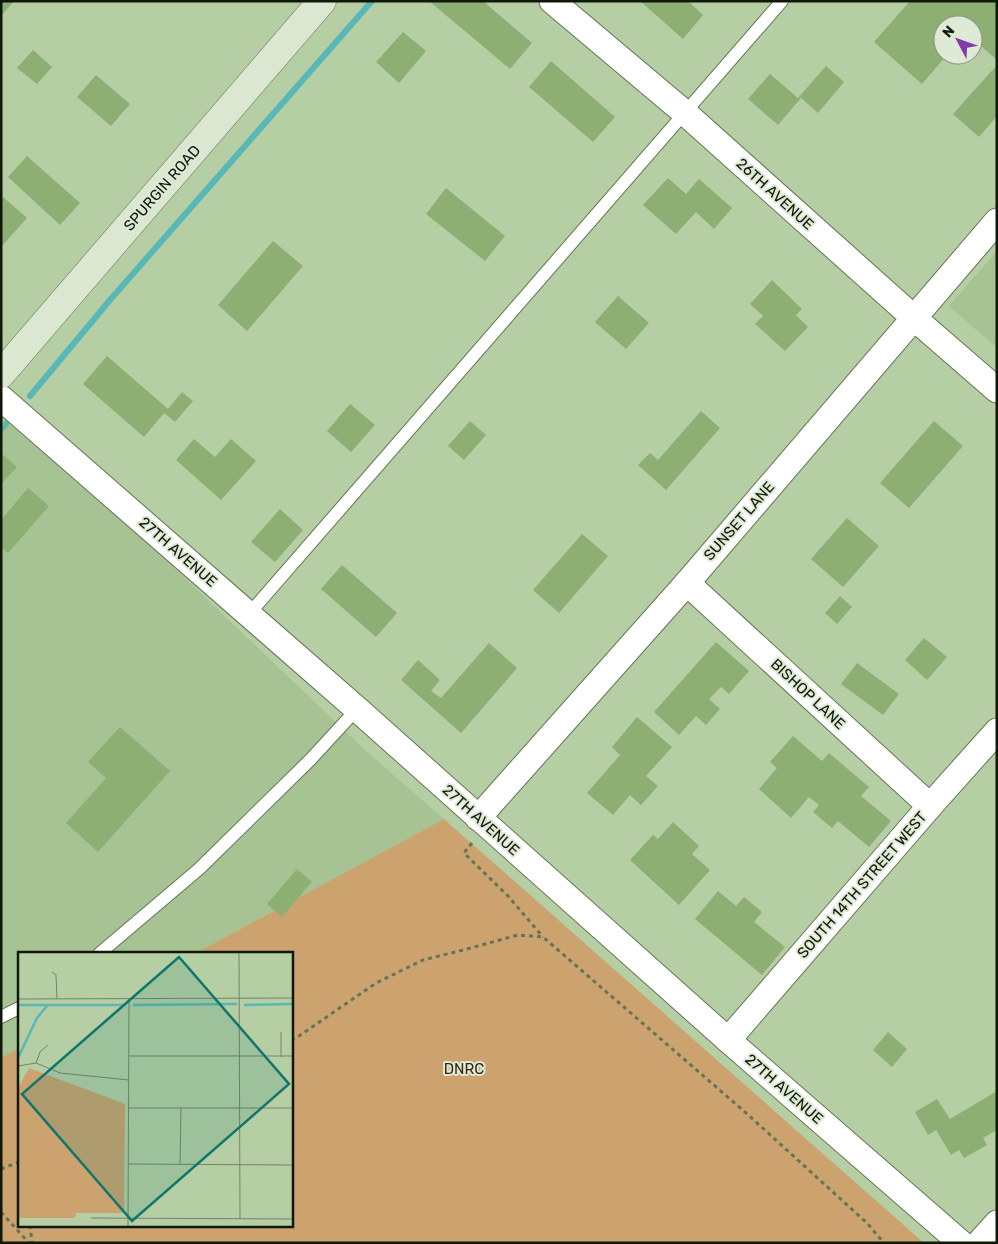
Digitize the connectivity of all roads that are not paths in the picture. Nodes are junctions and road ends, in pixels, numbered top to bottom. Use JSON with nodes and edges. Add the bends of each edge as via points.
{"nodes":[{"id":1,"x":322,"y":1,"type":"edge"},
{"id":2,"x":552,"y":1,"type":"edge"},
{"id":3,"x":782,"y":1,"type":"edge"},
{"id":4,"x":685,"y":113,"type":"junction"},
{"id":5,"x":997,"y":221,"type":"edge"},
{"id":6,"x":914,"y":318,"type":"junction"},
{"id":7,"x":1,"y":374,"type":"edge"},
{"id":8,"x":997,"y":390,"type":"edge"},
{"id":9,"x":1,"y":398,"type":"edge"},
{"id":10,"x":687,"y":583,"type":"junction"},
{"id":11,"x":249,"y":614,"type":"junction"},
{"id":12,"x":357,"y":709,"type":"junction"},
{"id":13,"x":997,"y":731,"type":"edge"},
{"id":14,"x":930,"y":806,"type":"junction"},
{"id":15,"x":482,"y":822,"type":"junction"},
{"id":16,"x":101,"y":952,"type":"edge"},
{"id":17,"x":18,"y":1008,"type":"edge"},
{"id":18,"x":1,"y":1016,"type":"edge"},
{"id":19,"x":728,"y":1040,"type":"junction"},
{"id":20,"x":997,"y":1223,"type":"edge"},
{"id":21,"x":961,"y":1243,"type":"edge"},
{"id":22,"x":979,"y":1243,"type":"edge"}],
"edges":[{"from":1,"to":7,"type":"street","name":"SPURGIN ROAD"},
{"from":2,"to":4,"type":"street","name":"26TH AVENUE"},
{"from":3,"to":4,"type":"lane"},
{"from":4,"to":6,"type":"street","name":"26TH AVENUE"},
{"from":4,"to":11,"type":"lane"},
{"from":5,"to":6,"type":"street","name":"SUNSET LANE"},
{"from":6,"to":8,"type":"street","name":"26TH AVENUE"},
{"from":6,"to":10,"type":"street","name":"SUNSET LANE"},
{"from":9,"to":11,"type":"street","name":"27TH AVENUE"},
{"from":10,"to":14,"type":"street","name":"BISHOP LANE"},
{"from":10,"to":15,"type":"street","name":"SUNSET LANE"},
{"from":11,"to":12,"type":"street","name":"27TH AVENUE"},
{"from":12,"to":15,"type":"street","name":"27TH AVENUE"},
{"from":12,"to":16,"type":"lane","via":[[199,869]]},
{"from":13,"to":14,"type":"street","name":"SOUTH 14TH STREET WEST"},
{"from":14,"to":19,"type":"street","name":"SOUTH 14TH STREET WEST"},
{"from":15,"to":19,"type":"street","name":"27TH AVENUE"},
{"from":17,"to":18,"type":"lane"},
{"from":19,"to":21,"type":"street","name":"27TH AVENUE"},
{"from":20,"to":22,"type":"street"}]}
